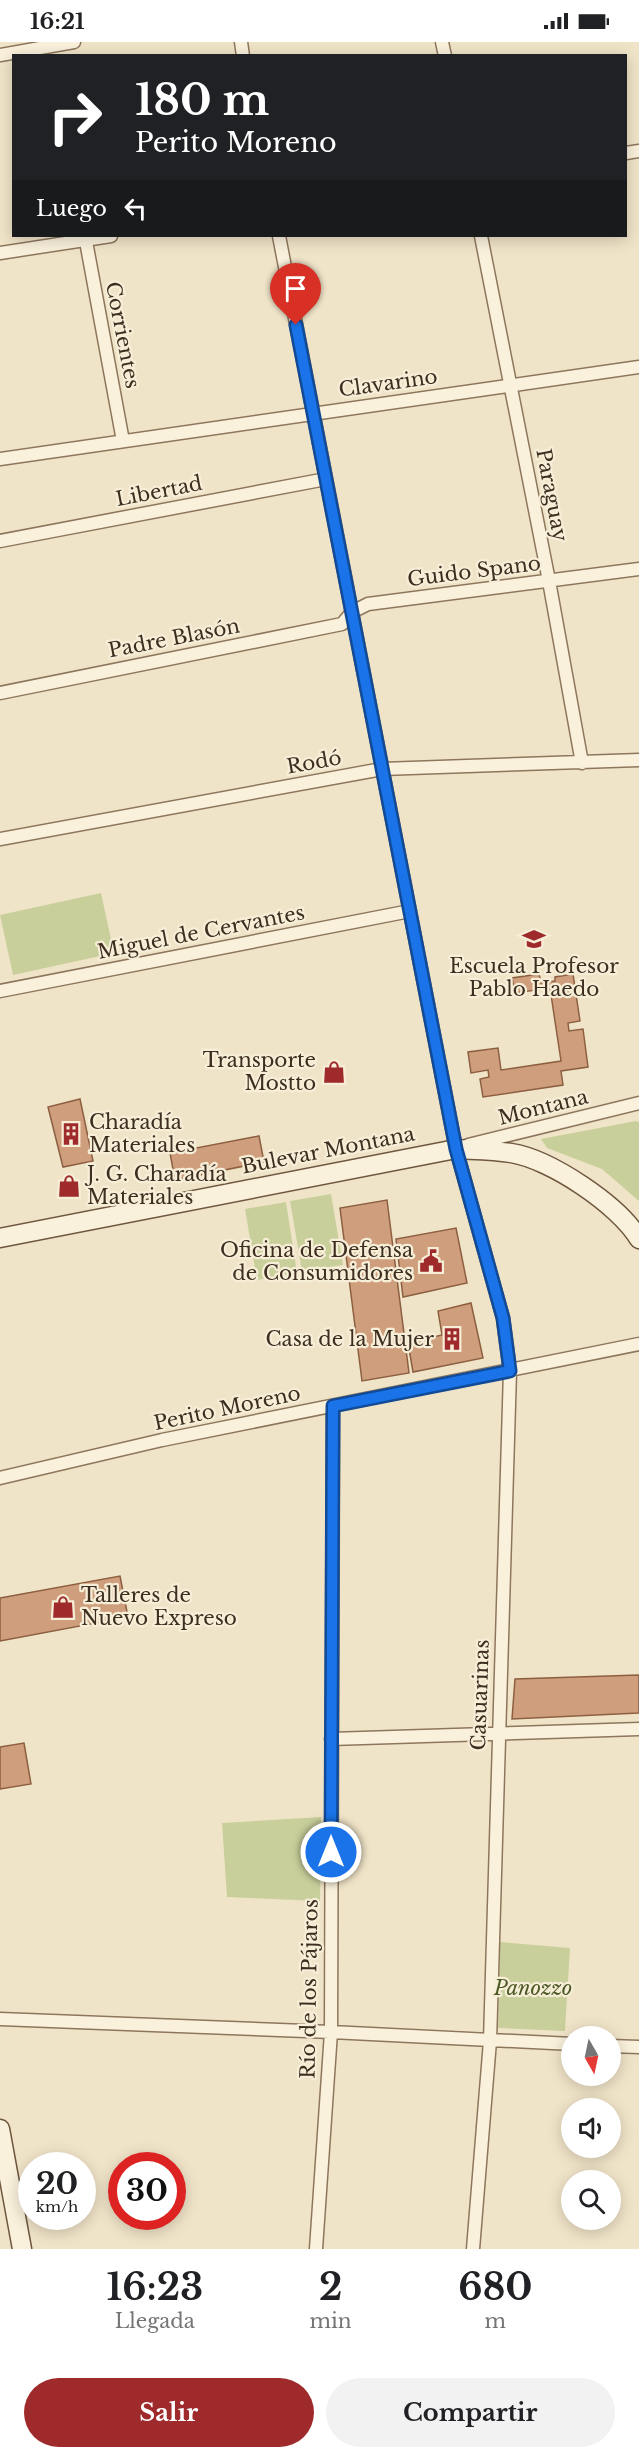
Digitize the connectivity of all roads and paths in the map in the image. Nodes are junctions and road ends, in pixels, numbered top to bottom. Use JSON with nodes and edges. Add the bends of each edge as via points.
{"nodes":[{"id":1,"x":74,"y":42,"type":"edge"},
{"id":2,"x":51,"y":51,"type":"edge"},
{"id":3,"x":13,"y":54,"type":"edge"},
{"id":4,"x":85,"y":237,"type":"edge"},
{"id":5,"x":279,"y":237,"type":"edge"},
{"id":6,"x":481,"y":237,"type":"edge"},
{"id":7,"x":0,"y":253,"type":"edge"},
{"id":8,"x":639,"y":367,"type":"edge"},
{"id":9,"x":510,"y":385,"type":"junction"},
{"id":10,"x":313,"y":414,"type":"junction"},
{"id":11,"x":123,"y":441,"type":"junction"},
{"id":12,"x":0,"y":459,"type":"edge"},
{"id":13,"x":326,"y":479,"type":"junction"},
{"id":14,"x":0,"y":541,"type":"edge"},
{"id":15,"x":639,"y":569,"type":"edge"},
{"id":16,"x":549,"y":581,"type":"junction"},
{"id":17,"x":351,"y":612,"type":"junction"},
{"id":18,"x":0,"y":693,"type":"edge"},
{"id":19,"x":639,"y":760,"type":"edge"},
{"id":20,"x":582,"y":763,"type":"junction"},
{"id":21,"x":382,"y":769,"type":"junction"},
{"id":22,"x":0,"y":839,"type":"edge"},
{"id":23,"x":410,"y":911,"type":"junction"},
{"id":24,"x":0,"y":991,"type":"edge"},
{"id":25,"x":639,"y":1103,"type":"edge"},
{"id":26,"x":456,"y":1149,"type":"junction"},
{"id":27,"x":637,"y":1233,"type":"edge"},
{"id":28,"x":0,"y":1238,"type":"edge"},
{"id":29,"x":639,"y":1344,"type":"edge"},
{"id":30,"x":510,"y":1371,"type":"junction"},
{"id":31,"x":333,"y":1406,"type":"junction"},
{"id":32,"x":0,"y":1478,"type":"edge"},
{"id":33,"x":639,"y":1729,"type":"edge"},
{"id":34,"x":499,"y":1734,"type":"junction"},
{"id":35,"x":330,"y":1739,"type":"junction"},
{"id":36,"x":0,"y":2019,"type":"edge"},
{"id":37,"x":331,"y":2032,"type":"junction"},
{"id":38,"x":490,"y":2041,"type":"junction"},
{"id":39,"x":561,"y":2044,"type":"edge"},
{"id":40,"x":621,"y":2046,"type":"edge"},
{"id":41,"x":639,"y":2047,"type":"edge"},
{"id":42,"x":0,"y":2129,"type":"edge"},
{"id":43,"x":22,"y":2249,"type":"edge"},
{"id":44,"x":316,"y":2249,"type":"edge"},
{"id":45,"x":473,"y":2249,"type":"edge"}],
"edges":[{"from":1,"to":2,"type":"street"},
{"from":2,"to":3,"type":"street"},
{"from":4,"to":7,"type":"street"},
{"from":4,"to":11,"type":"street","name":"Corrientes"},
{"from":5,"to":10,"type":"street","name":"Casuarinas"},
{"from":6,"to":9,"type":"street","name":"Paraguay"},
{"from":8,"to":9,"type":"street","name":"Clavarino"},
{"from":9,"to":10,"type":"street","name":"Clavarino"},
{"from":9,"to":16,"type":"street","name":"Paraguay"},
{"from":10,"to":11,"type":"street","name":"Clavarino"},
{"from":10,"to":13,"type":"street","name":"Casuarinas"},
{"from":11,"to":12,"type":"street","name":"Clavarino"},
{"from":13,"to":14,"type":"street","name":"Libertad"},
{"from":13,"to":17,"type":"street","name":"Casuarinas"},
{"from":15,"to":16,"type":"street","name":"Guido Spano"},
{"from":16,"to":17,"type":"street","name":"Guido Spano","via":[[368,604]]},
{"from":16,"to":20,"type":"street","name":"Paraguay"},
{"from":17,"to":18,"type":"street","name":"Padre Blasón","via":[[342,624]]},
{"from":17,"to":21,"type":"street","name":"Casuarinas"},
{"from":19,"to":20,"type":"street","name":"Rodó"},
{"from":20,"to":21,"type":"street","name":"Rodó"},
{"from":21,"to":22,"type":"street","name":"Rodó"},
{"from":21,"to":23,"type":"street","name":"Casuarinas"},
{"from":23,"to":24,"type":"street","name":"Miguel de Cervantes"},
{"from":23,"to":26,"type":"street","name":"Casuarinas"},
{"from":25,"to":26,"type":"street","name":"Montana"},
{"from":26,"to":27,"type":"main road","name":"Bulevar Montana","via":[[512,1153],[537,1160],[598,1197]]},
{"from":26,"to":28,"type":"main road","name":"Bulevar Montana"},
{"from":26,"to":30,"type":"street","name":"Casuarinas","via":[[503,1318]]},
{"from":29,"to":30,"type":"street","name":"Perito Moreno"},
{"from":30,"to":31,"type":"street","name":"Perito Moreno"},
{"from":30,"to":34,"type":"street","name":"Casuarinas"},
{"from":31,"to":32,"type":"street","name":"Perito Moreno"},
{"from":31,"to":35,"type":"street","name":"Río de los Pájaros"},
{"from":33,"to":34,"type":"street"},
{"from":34,"to":35,"type":"street"},
{"from":34,"to":38,"type":"street","name":"Casuarinas"},
{"from":35,"to":37,"type":"street","name":"Río de los Pájaros"},
{"from":36,"to":37,"type":"street"},
{"from":37,"to":38,"type":"street"},
{"from":37,"to":44,"type":"street","name":"Río de los Pájaros"},
{"from":38,"to":39,"type":"street"},
{"from":38,"to":45,"type":"street","name":"Casuarinas"},
{"from":40,"to":41,"type":"street"},
{"from":42,"to":43,"type":"main road"}]}
